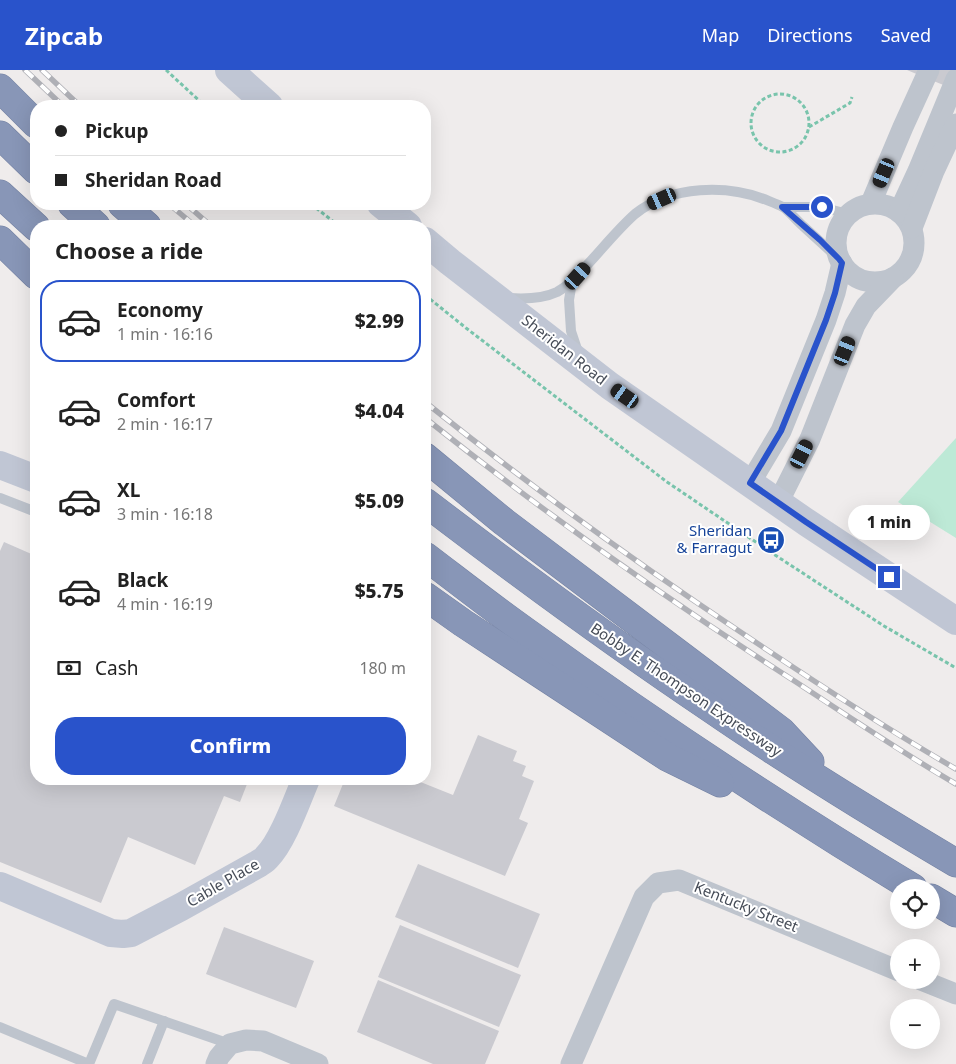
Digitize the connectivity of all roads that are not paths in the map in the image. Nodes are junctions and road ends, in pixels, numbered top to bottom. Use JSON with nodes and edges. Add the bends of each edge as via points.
{"nodes":[{"id":1,"x":229,"y":70,"type":"edge"},
{"id":2,"x":929,"y":70,"type":"edge"},
{"id":3,"x":956,"y":79,"type":"edge"},
{"id":4,"x":0,"y":88,"type":"edge"},
{"id":5,"x":262,"y":100,"type":"edge"},
{"id":6,"x":30,"y":118,"type":"edge"},
{"id":7,"x":956,"y":124,"type":"edge"},
{"id":8,"x":0,"y":135,"type":"edge"},
{"id":9,"x":30,"y":164,"type":"edge"},
{"id":10,"x":0,"y":194,"type":"edge"},
{"id":11,"x":871,"y":203,"type":"junction"},
{"id":12,"x":782,"y":207,"type":"junction"},
{"id":13,"x":79,"y":210,"type":"edge"},
{"id":14,"x":129,"y":210,"type":"edge"},
{"id":15,"x":388,"y":210,"type":"edge"},
{"id":16,"x":848,"y":214,"type":"junction"},
{"id":17,"x":89,"y":220,"type":"edge"},
{"id":18,"x":140,"y":220,"type":"edge"},
{"id":19,"x":401,"y":220,"type":"edge"},
{"id":20,"x":905,"y":220,"type":"junction"},
{"id":21,"x":30,"y":222,"type":"edge"},
{"id":22,"x":0,"y":240,"type":"edge"},
{"id":23,"x":431,"y":246,"type":"edge"},
{"id":24,"x":840,"y":261,"type":"junction"},
{"id":25,"x":30,"y":269,"type":"edge"},
{"id":26,"x":893,"y":278,"type":"junction"},
{"id":27,"x":572,"y":282,"type":"junction"},
{"id":28,"x":495,"y":297,"type":"junction"},
{"id":29,"x":582,"y":364,"type":"junction"},
{"id":30,"x":431,"y":462,"type":"edge"},
{"id":31,"x":0,"y":465,"type":"edge"},
{"id":32,"x":30,"y":477,"type":"edge"},
{"id":33,"x":750,"y":483,"type":"junction"},
{"id":34,"x":0,"y":498,"type":"edge"},
{"id":35,"x":778,"y":503,"type":"junction"},
{"id":36,"x":431,"y":507,"type":"edge"},
{"id":37,"x":30,"y":510,"type":"edge"},
{"id":38,"x":431,"y":560,"type":"edge"},
{"id":39,"x":431,"y":600,"type":"edge"},
{"id":40,"x":956,"y":620,"type":"edge"},
{"id":41,"x":303,"y":785,"type":"edge"},
{"id":42,"x":834,"y":789,"type":"junction"},
{"id":43,"x":836,"y":840,"type":"junction"},
{"id":44,"x":956,"y":864,"type":"edge"},
{"id":45,"x":899,"y":879,"type":"edge"},
{"id":46,"x":0,"y":886,"type":"edge"},
{"id":47,"x":940,"y":903,"type":"edge"},
{"id":48,"x":956,"y":913,"type":"edge"},
{"id":49,"x":890,"y":967,"type":"edge"},
{"id":50,"x":940,"y":987,"type":"edge"},
{"id":51,"x":956,"y":994,"type":"edge"},
{"id":52,"x":164,"y":1022,"type":"junction"},
{"id":53,"x":0,"y":1027,"type":"edge"},
{"id":54,"x":230,"y":1044,"type":"junction"},
{"id":55,"x":89,"y":1064,"type":"edge"},
{"id":56,"x":147,"y":1064,"type":"edge"},
{"id":57,"x":216,"y":1064,"type":"edge"},
{"id":58,"x":318,"y":1064,"type":"edge"},
{"id":59,"x":571,"y":1064,"type":"edge"}],
"edges":[{"from":1,"to":5,"type":"main road"},
{"from":2,"to":11,"type":"street"},
{"from":3,"to":20,"type":"street","via":[[918,171]]},
{"from":4,"to":6,"type":"highway"},
{"from":7,"to":20,"type":"street","via":[[934,171]]},
{"from":8,"to":9,"type":"highway"},
{"from":10,"to":21,"type":"highway"},
{"from":11,"to":16,"type":"street"},
{"from":11,"to":20,"type":"street","via":[[894,208]]},
{"from":12,"to":16,"type":"lane","via":[[822,207]]},
{"from":12,"to":24,"type":"lane"},
{"from":12,"to":27,"type":"lane","via":[[762,198],[722,191],[695,192],[662,199],[635,215]]},
{"from":13,"to":17,"type":"highway"},
{"from":14,"to":18,"type":"highway"},
{"from":15,"to":19,"type":"main road"},
{"from":16,"to":24,"type":"street","via":[[837,232],[835,246]]},
{"from":20,"to":26,"type":"street","via":[[915,241],[913,255],[906,267]]},
{"from":22,"to":25,"type":"highway"},
{"from":23,"to":28,"type":"main road","name":"Sheridan Road"},
{"from":24,"to":26,"type":"street","via":[[846,270],[864,281],[884,282]]},
{"from":24,"to":33,"type":"street","via":[[835,293],[826,320],[781,431]]},
{"from":26,"to":35,"type":"street","via":[[866,306],[855,325],[810,439]]},
{"from":27,"to":28,"type":"lane","via":[[556,292],[536,298]]},
{"from":27,"to":29,"type":"lane","via":[[571,332]]},
{"from":28,"to":29,"type":"main road","name":"Sheridan Road"},
{"from":29,"to":33,"type":"main road","name":"Sheridan Road"},
{"from":30,"to":42,"type":"highway","via":[[504,522],[781,731]]},
{"from":31,"to":32,"type":"main road"},
{"from":33,"to":35,"type":"main road","name":"Sheridan Road"},
{"from":34,"to":37,"type":"lane"},
{"from":35,"to":40,"type":"main road","name":"Sheridan Road"},
{"from":36,"to":42,"type":"highway","name":"Bobby E. Thompson Expressway","via":[[592,626]]},
{"from":38,"to":43,"type":"highway","via":[[617,696]]},
{"from":39,"to":43,"type":"highway","via":[[667,757]]},
{"from":41,"to":46,"type":"main road","name":"Cable Place","via":[[275,847],[267,857],[131,933],[111,933]]},
{"from":42,"to":44,"type":"highway","name":"Bobby E. Thompson Expressway"},
{"from":43,"to":45,"type":"highway"},
{"from":47,"to":48,"type":"highway"},
{"from":49,"to":59,"type":"street","name":"Kentucky Street","via":[[679,880],[658,883],[644,896]]},
{"from":50,"to":51,"type":"street"},
{"from":52,"to":54,"type":"lane"},
{"from":52,"to":55,"type":"lane","via":[[114,1004]]},
{"from":52,"to":56,"type":"lane"},
{"from":53,"to":55,"type":"lane"},
{"from":54,"to":57,"type":"street"},
{"from":54,"to":58,"type":"street","via":[[246,1040],[263,1041]]}]}
